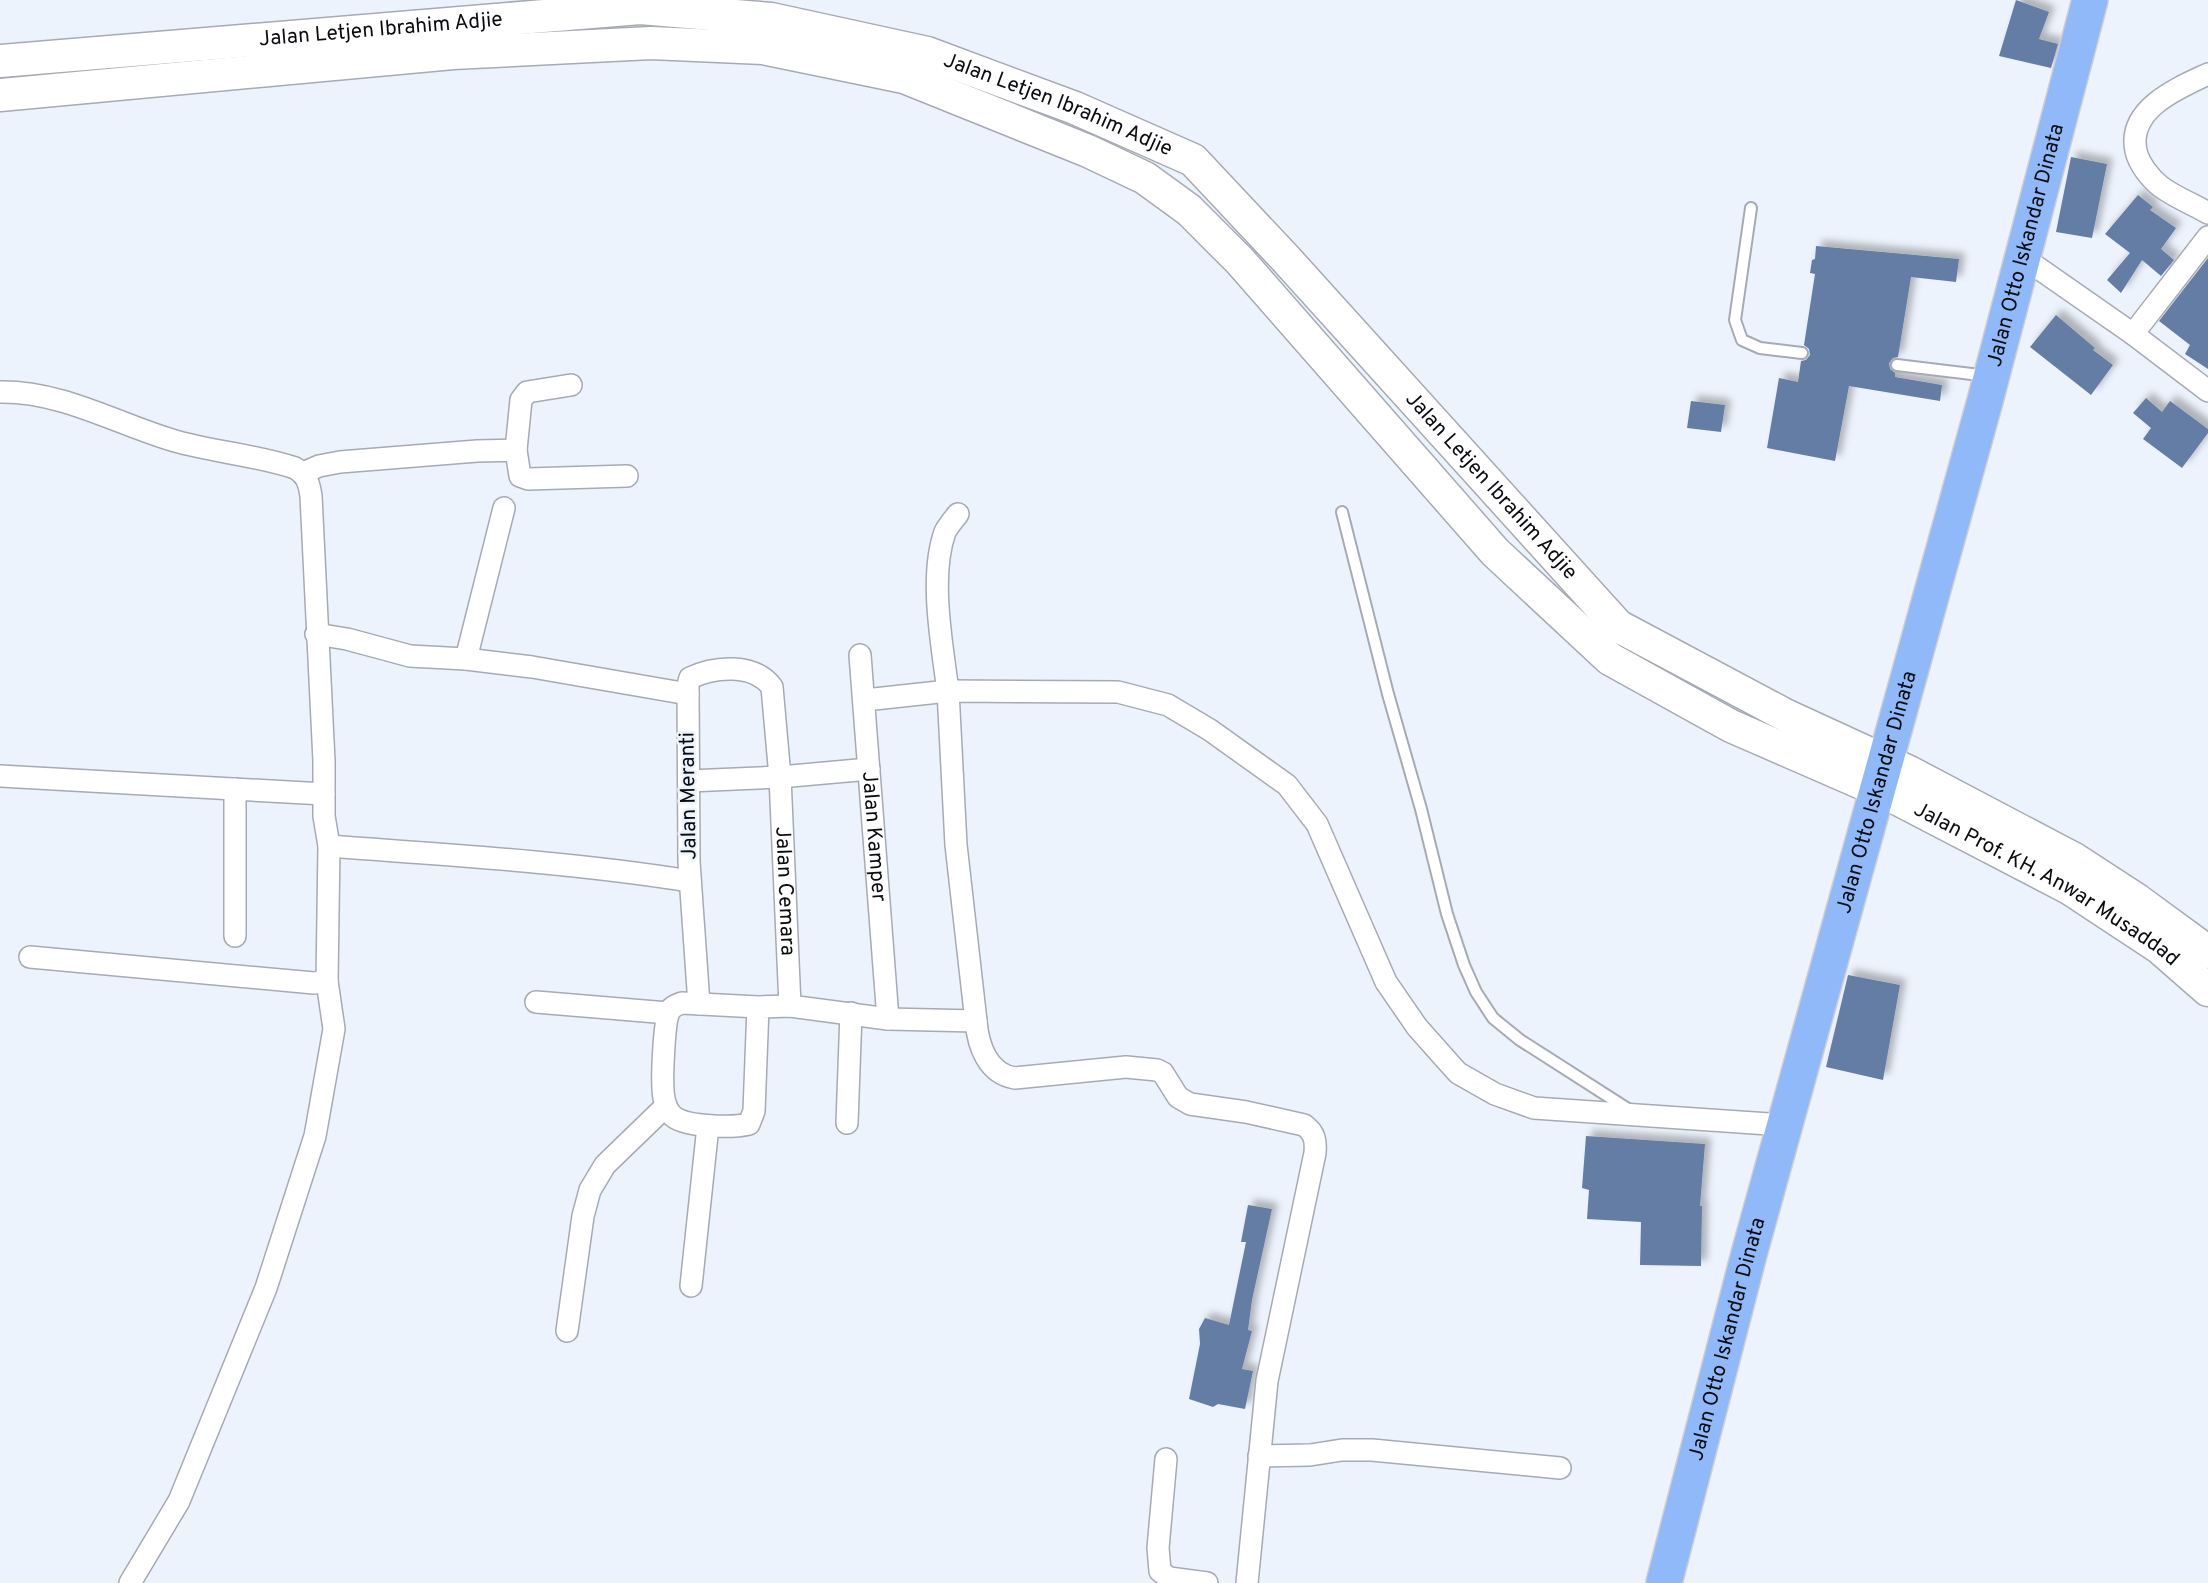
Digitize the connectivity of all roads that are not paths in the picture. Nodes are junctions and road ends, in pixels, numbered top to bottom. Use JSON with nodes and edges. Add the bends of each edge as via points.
{"nodes":[{"id":1,"x":2090,"y":0,"type":"edge"},
{"id":2,"x":0,"y":61,"type":"edge"},
{"id":3,"x":2208,"y":74,"type":"edge"},
{"id":4,"x":0,"y":96,"type":"edge"},
{"id":5,"x":1751,"y":208,"type":"dead end"},
{"id":6,"x":2208,"y":213,"type":"edge"},
{"id":7,"x":2208,"y":237,"type":"edge"},
{"id":8,"x":2021,"y":256,"type":"junction"},
{"id":9,"x":2133,"y":334,"type":"junction"},
{"id":10,"x":1802,"y":353,"type":"dead end"},
{"id":11,"x":1897,"y":365,"type":"dead end"},
{"id":12,"x":1991,"y":376,"type":"junction"},
{"id":13,"x":572,"y":385,"type":"dead end"},
{"id":14,"x":2208,"y":390,"type":"edge"},
{"id":15,"x":0,"y":392,"type":"edge"},
{"id":16,"x":516,"y":450,"type":"junction"},
{"id":17,"x":303,"y":473,"type":"junction"},
{"id":18,"x":627,"y":476,"type":"dead end"},
{"id":19,"x":504,"y":508,"type":"dead end"},
{"id":20,"x":1342,"y":512,"type":"dead end"},
{"id":21,"x":958,"y":514,"type":"dead end"},
{"id":22,"x":316,"y":634,"type":"junction"},
{"id":23,"x":860,"y":655,"type":"dead end"},
{"id":24,"x":466,"y":659,"type":"junction"},
{"id":25,"x":948,"y":691,"type":"junction"},
{"id":26,"x":688,"y":694,"type":"junction"},
{"id":27,"x":864,"y":700,"type":"junction"},
{"id":28,"x":869,"y":769,"type":"junction"},
{"id":29,"x":0,"y":776,"type":"edge"},
{"id":30,"x":1880,"y":776,"type":"junction"},
{"id":31,"x":780,"y":777,"type":"junction"},
{"id":32,"x":689,"y":781,"type":"junction"},
{"id":33,"x":235,"y":789,"type":"junction"},
{"id":34,"x":324,"y":793,"type":"junction"},
{"id":35,"x":329,"y":846,"type":"junction"},
{"id":36,"x":690,"y":881,"type":"junction"},
{"id":37,"x":234,"y":936,"type":"dead end"},
{"id":38,"x":2208,"y":953,"type":"edge"},
{"id":39,"x":30,"y":957,"type":"dead end"},
{"id":40,"x":327,"y":981,"type":"junction"},
{"id":41,"x":2208,"y":990,"type":"edge"},
{"id":42,"x":536,"y":1002,"type":"dead end"},
{"id":43,"x":699,"y":1004,"type":"junction"},
{"id":44,"x":790,"y":1006,"type":"junction"},
{"id":45,"x":758,"y":1007,"type":"junction"},
{"id":46,"x":668,"y":1013,"type":"junction"},
{"id":47,"x":851,"y":1013,"type":"junction"},
{"id":48,"x":888,"y":1019,"type":"junction"},
{"id":49,"x":976,"y":1021,"type":"junction"},
{"id":50,"x":666,"y":1106,"type":"junction"},
{"id":51,"x":1640,"y":1115,"type":"junction"},
{"id":52,"x":847,"y":1123,"type":"dead end"},
{"id":53,"x":708,"y":1126,"type":"junction"},
{"id":54,"x":1784,"y":1129,"type":"junction"},
{"id":55,"x":691,"y":1286,"type":"dead end"},
{"id":56,"x":567,"y":1331,"type":"dead end"},
{"id":57,"x":1259,"y":1456,"type":"junction"},
{"id":58,"x":1166,"y":1459,"type":"dead end"},
{"id":59,"x":1560,"y":1468,"type":"dead end"},
{"id":60,"x":130,"y":1583,"type":"edge"},
{"id":61,"x":1207,"y":1583,"type":"edge"},
{"id":62,"x":1247,"y":1583,"type":"edge"},
{"id":63,"x":1664,"y":1583,"type":"edge"}],
"edges":[{"from":1,"to":8,"type":"main road","name":"Jalan Otto Iskandar Dinata"},
{"from":2,"to":30,"type":"street","name":"Jalan Letjen Ibrahim Adjie","via":[[640,8],[771,19],[914,50],[1075,108],[1193,160],[1619,626],[1787,716]]},
{"from":3,"to":6,"type":"street","via":[[2156,103],[2140,120],[2134,139],[2139,161],[2160,187]]},
{"from":4,"to":30,"type":"street","name":"Jalan Letjen Ibrahim Adjie","via":[[453,53],[651,43],[764,48],[904,77],[1088,151],[1145,178],[1189,210],[1240,261],[1496,552],[1610,659],[1731,726]]},
{"from":5,"to":10,"type":"lane","via":[[1735,320],[1741,340],[1760,348]]},
{"from":7,"to":9,"type":"street"},
{"from":8,"to":9,"type":"street"},
{"from":8,"to":12,"type":"main road","name":"Jalan Otto Iskandar Dinata"},
{"from":9,"to":14,"type":"street"},
{"from":11,"to":12,"type":"lane"},
{"from":12,"to":30,"type":"main road","name":"Jalan Otto Iskandar Dinata"},
{"from":13,"to":16,"type":"street","via":[[527,392],[521,400]]},
{"from":15,"to":17,"type":"street","via":[[58,399],[175,441],[280,463]]},
{"from":16,"to":17,"type":"street","via":[[340,462]]},
{"from":16,"to":18,"type":"street","via":[[520,476],[528,479]]},
{"from":17,"to":22,"type":"street","via":[[311,496]]},
{"from":19,"to":24,"type":"street"},
{"from":20,"to":51,"type":"lane","via":[[1447,914],[1476,992],[1493,1017],[1520,1040]]},
{"from":21,"to":25,"type":"street","via":[[946,529],[937,593]]},
{"from":22,"to":24,"type":"street","via":[[410,656]]},
{"from":22,"to":34,"type":"street"},
{"from":23,"to":27,"type":"street","name":"Jalan Kamper"},
{"from":24,"to":26,"type":"street"},
{"from":25,"to":27,"type":"street"},
{"from":25,"to":49,"type":"street","via":[[956,845]]},
{"from":25,"to":51,"type":"street","via":[[1118,692],[1168,705],[1210,730],[1287,785],[1317,824],[1386,982],[1417,1027],[1458,1073],[1495,1094],[1534,1108]]},
{"from":26,"to":31,"type":"street","name":"Jalan Cemara","via":[[690,678],[710,671],[754,671],[762,676],[772,687]]},
{"from":26,"to":32,"type":"street","name":"Jalan Meranti"},
{"from":27,"to":28,"type":"street","name":"Jalan Kamper"},
{"from":28,"to":31,"type":"street"},
{"from":28,"to":48,"type":"street","name":"Jalan Kamper"},
{"from":29,"to":33,"type":"street"},
{"from":30,"to":38,"type":"street","name":"Jalan Prof. KH. Anwar Musaddad","via":[[1909,772],[2074,859]]},
{"from":30,"to":41,"type":"street","name":"Jalan Prof. KH. Anwar Musaddad","via":[[1894,797],[2069,888],[2160,948]]},
{"from":30,"to":54,"type":"main road","name":"Jalan Otto Iskandar Dinata"},
{"from":31,"to":32,"type":"street"},
{"from":31,"to":44,"type":"street","name":"Jalan Cemara"},
{"from":32,"to":36,"type":"street","name":"Jalan Meranti"},
{"from":33,"to":34,"type":"street"},
{"from":33,"to":37,"type":"street"},
{"from":34,"to":35,"type":"street"},
{"from":35,"to":36,"type":"street"},
{"from":35,"to":40,"type":"street"},
{"from":36,"to":43,"type":"street","name":"Jalan Meranti"},
{"from":39,"to":40,"type":"street"},
{"from":40,"to":60,"type":"street","via":[[334,1029],[315,1136],[266,1288],[179,1501]]},
{"from":42,"to":46,"type":"street"},
{"from":43,"to":45,"type":"street"},
{"from":43,"to":46,"type":"street","via":[[682,1003]]},
{"from":44,"to":45,"type":"street"},
{"from":44,"to":47,"type":"street"},
{"from":45,"to":53,"type":"street","via":[[754,1111],[749,1124]]},
{"from":46,"to":50,"type":"street","via":[[663,1062]]},
{"from":47,"to":48,"type":"street"},
{"from":47,"to":52,"type":"street"},
{"from":48,"to":49,"type":"street"},
{"from":49,"to":57,"type":"street","via":[[984,1053],[995,1071],[1006,1077],[1126,1067],[1157,1070],[1178,1097],[1190,1104],[1246,1112],[1311,1130],[1315,1153],[1267,1381]]},
{"from":50,"to":53,"type":"street","via":[[675,1118]]},
{"from":50,"to":56,"type":"street","via":[[605,1165],[590,1190]]},
{"from":51,"to":54,"type":"street","via":[[1769,1124]]},
{"from":53,"to":55,"type":"street"},
{"from":54,"to":63,"type":"main road","name":"Jalan Otto Iskandar Dinata"},
{"from":57,"to":59,"type":"street","via":[[1372,1450]]},
{"from":57,"to":62,"type":"street"},
{"from":58,"to":61,"type":"street","via":[[1160,1571],[1169,1578]]}]}
